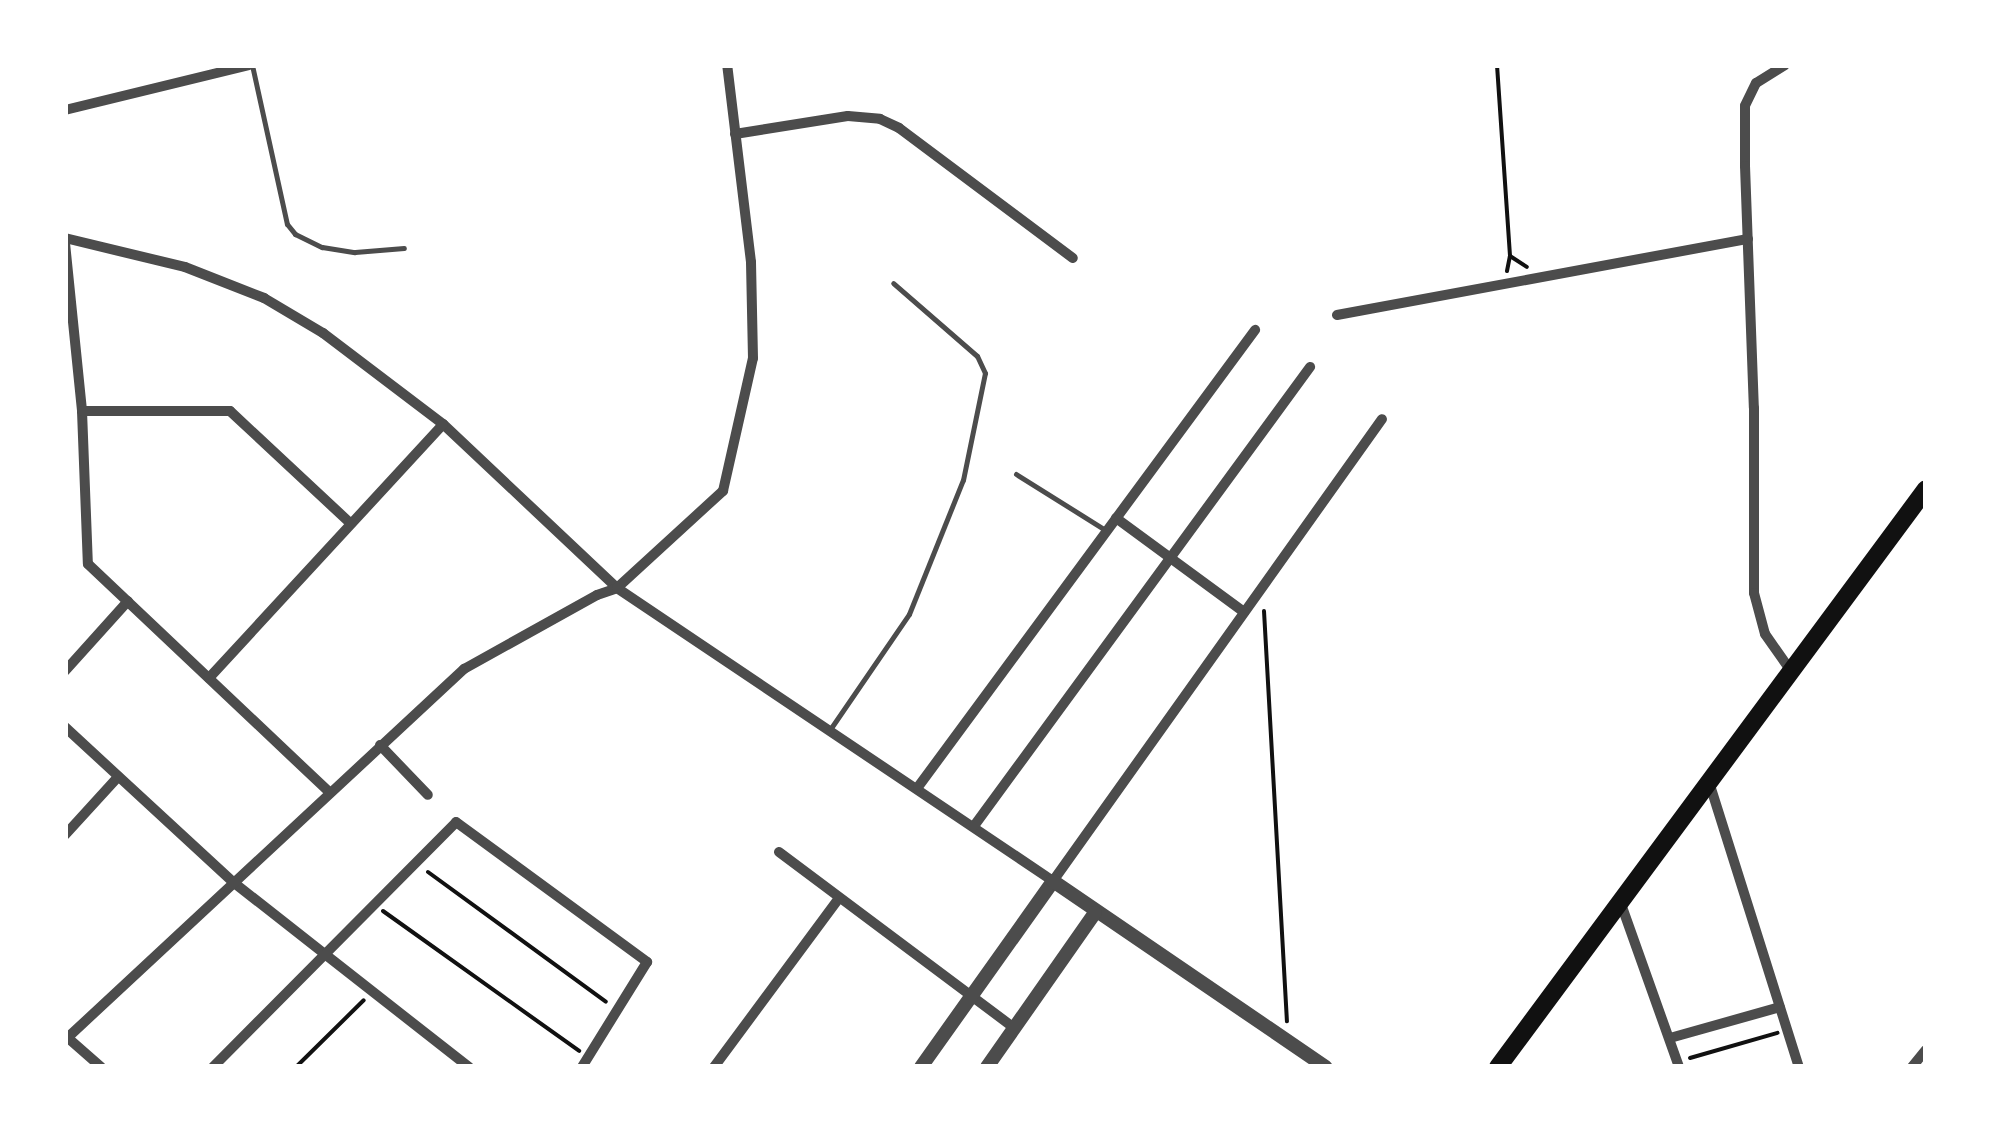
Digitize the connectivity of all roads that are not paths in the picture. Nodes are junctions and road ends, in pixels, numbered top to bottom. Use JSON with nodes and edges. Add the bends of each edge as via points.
{"nodes":[{"id":1,"x":250,"y":65,"type":"edge"},
{"id":2,"x":727,"y":65,"type":"edge"},
{"id":3,"x":1784,"y":65,"type":"edge"},
{"id":4,"x":65,"y":110,"type":"edge"},
{"id":5,"x":735,"y":134,"type":"junction"},
{"id":6,"x":1748,"y":239,"type":"junction"},
{"id":7,"x":65,"y":240,"type":"edge"},
{"id":8,"x":404,"y":248,"type":"dead end"},
{"id":9,"x":1073,"y":258,"type":"dead end"},
{"id":10,"x":893,"y":283,"type":"dead end"},
{"id":11,"x":1337,"y":316,"type":"dead end"},
{"id":12,"x":1255,"y":330,"type":"dead end"},
{"id":13,"x":1310,"y":367,"type":"dead end"},
{"id":14,"x":82,"y":411,"type":"junction"},
{"id":15,"x":1382,"y":419,"type":"dead end"},
{"id":16,"x":443,"y":424,"type":"junction"},
{"id":17,"x":1016,"y":474,"type":"dead end"},
{"id":18,"x":1926,"y":489,"type":"edge"},
{"id":19,"x":1116,"y":518,"type":"junction"},
{"id":20,"x":350,"y":524,"type":"junction"},
{"id":21,"x":1107,"y":531,"type":"junction"},
{"id":22,"x":1170,"y":558,"type":"junction"},
{"id":23,"x":618,"y":588,"type":"junction"},
{"id":24,"x":128,"y":601,"type":"junction"},
{"id":25,"x":1244,"y":612,"type":"junction"},
{"id":26,"x":65,"y":671,"type":"edge"},
{"id":27,"x":1792,"y":671,"type":"junction"},
{"id":28,"x":209,"y":678,"type":"junction"},
{"id":29,"x":65,"y":727,"type":"edge"},
{"id":30,"x":831,"y":728,"type":"junction"},
{"id":31,"x":380,"y":745,"type":"junction"},
{"id":32,"x":118,"y":776,"type":"junction"},
{"id":33,"x":1709,"y":782,"type":"junction"},
{"id":34,"x":918,"y":787,"type":"junction"},
{"id":35,"x":328,"y":791,"type":"junction"},
{"id":36,"x":428,"y":795,"type":"dead end"},
{"id":37,"x":974,"y":826,"type":"junction"},
{"id":38,"x":65,"y":835,"type":"edge"},
{"id":39,"x":779,"y":852,"type":"dead end"},
{"id":40,"x":1053,"y":881,"type":"junction"},
{"id":41,"x":232,"y":882,"type":"junction"},
{"id":42,"x":838,"y":898,"type":"junction"},
{"id":43,"x":1621,"y":904,"type":"junction"},
{"id":44,"x":1095,"y":913,"type":"junction"},
{"id":45,"x":326,"y":955,"type":"junction"},
{"id":46,"x":972,"y":995,"type":"junction"},
{"id":47,"x":1780,"y":1007,"type":"junction"},
{"id":48,"x":1013,"y":1026,"type":"junction"},
{"id":49,"x":1670,"y":1038,"type":"junction"},
{"id":50,"x":66,"y":1039,"type":"edge"},
{"id":51,"x":1926,"y":1050,"type":"edge"},
{"id":52,"x":585,"y":1062,"type":"edge"},
{"id":53,"x":101,"y":1067,"type":"edge"},
{"id":54,"x":213,"y":1067,"type":"edge"},
{"id":55,"x":469,"y":1067,"type":"edge"},
{"id":56,"x":714,"y":1067,"type":"edge"},
{"id":57,"x":921,"y":1067,"type":"edge"},
{"id":58,"x":987,"y":1067,"type":"edge"},
{"id":59,"x":1326,"y":1067,"type":"edge"},
{"id":60,"x":1498,"y":1067,"type":"edge"},
{"id":61,"x":1679,"y":1067,"type":"edge"},
{"id":62,"x":1799,"y":1067,"type":"edge"},
{"id":63,"x":1912,"y":1067,"type":"edge"}],
"edges":[{"from":1,"to":4,"type":"street"},
{"from":1,"to":8,"type":"lane","via":[[295,234],[356,252]]},
{"from":2,"to":5,"type":"street"},
{"from":3,"to":6,"type":"street","via":[[1756,83],[1745,106]]},
{"from":5,"to":9,"type":"street","via":[[848,116],[880,120]]},
{"from":5,"to":23,"type":"street","via":[[751,262],[754,358],[723,491]]},
{"from":6,"to":11,"type":"street"},
{"from":6,"to":27,"type":"street","via":[[1754,594],[1765,634]]},
{"from":7,"to":14,"type":"street"},
{"from":7,"to":16,"type":"street","via":[[185,267],[264,298]]},
{"from":10,"to":30,"type":"lane","via":[[977,356],[985,374],[963,480],[909,614]]},
{"from":12,"to":19,"type":"street"},
{"from":13,"to":22,"type":"street"},
{"from":14,"to":20,"type":"street","via":[[230,411]]},
{"from":14,"to":24,"type":"street","via":[[88,564]]},
{"from":15,"to":25,"type":"street"},
{"from":16,"to":20,"type":"street"},
{"from":16,"to":23,"type":"street"},
{"from":17,"to":21,"type":"lane"},
{"from":18,"to":27,"type":"highway"},
{"from":19,"to":21,"type":"street"},
{"from":19,"to":22,"type":"street"},
{"from":20,"to":28,"type":"street"},
{"from":21,"to":34,"type":"street"},
{"from":22,"to":25,"type":"street"},
{"from":22,"to":37,"type":"street"},
{"from":23,"to":30,"type":"street"},
{"from":23,"to":31,"type":"street","via":[[464,669]]},
{"from":24,"to":26,"type":"street"},
{"from":24,"to":28,"type":"street"},
{"from":25,"to":40,"type":"street"},
{"from":27,"to":33,"type":"highway"},
{"from":28,"to":35,"type":"street"},
{"from":29,"to":32,"type":"street"},
{"from":30,"to":34,"type":"street"},
{"from":31,"to":35,"type":"street"},
{"from":31,"to":36,"type":"street"},
{"from":32,"to":38,"type":"street"},
{"from":32,"to":41,"type":"street"},
{"from":33,"to":43,"type":"highway"},
{"from":33,"to":47,"type":"street"},
{"from":34,"to":37,"type":"street"},
{"from":35,"to":41,"type":"street"},
{"from":37,"to":40,"type":"street"},
{"from":39,"to":42,"type":"street"},
{"from":40,"to":44,"type":"street"},
{"from":40,"to":46,"type":"street"},
{"from":41,"to":45,"type":"street"},
{"from":41,"to":50,"type":"street"},
{"from":42,"to":46,"type":"street"},
{"from":42,"to":56,"type":"street"},
{"from":43,"to":49,"type":"street"},
{"from":43,"to":60,"type":"highway"},
{"from":44,"to":48,"type":"street"},
{"from":44,"to":59,"type":"street"},
{"from":45,"to":52,"type":"street","via":[[456,822],[648,962]]},
{"from":45,"to":54,"type":"street"},
{"from":45,"to":55,"type":"street"},
{"from":46,"to":48,"type":"street"},
{"from":46,"to":57,"type":"street"},
{"from":47,"to":49,"type":"street"},
{"from":47,"to":62,"type":"street"},
{"from":48,"to":58,"type":"street"},
{"from":49,"to":61,"type":"street"},
{"from":50,"to":53,"type":"street"},
{"from":51,"to":63,"type":"street"}]}
